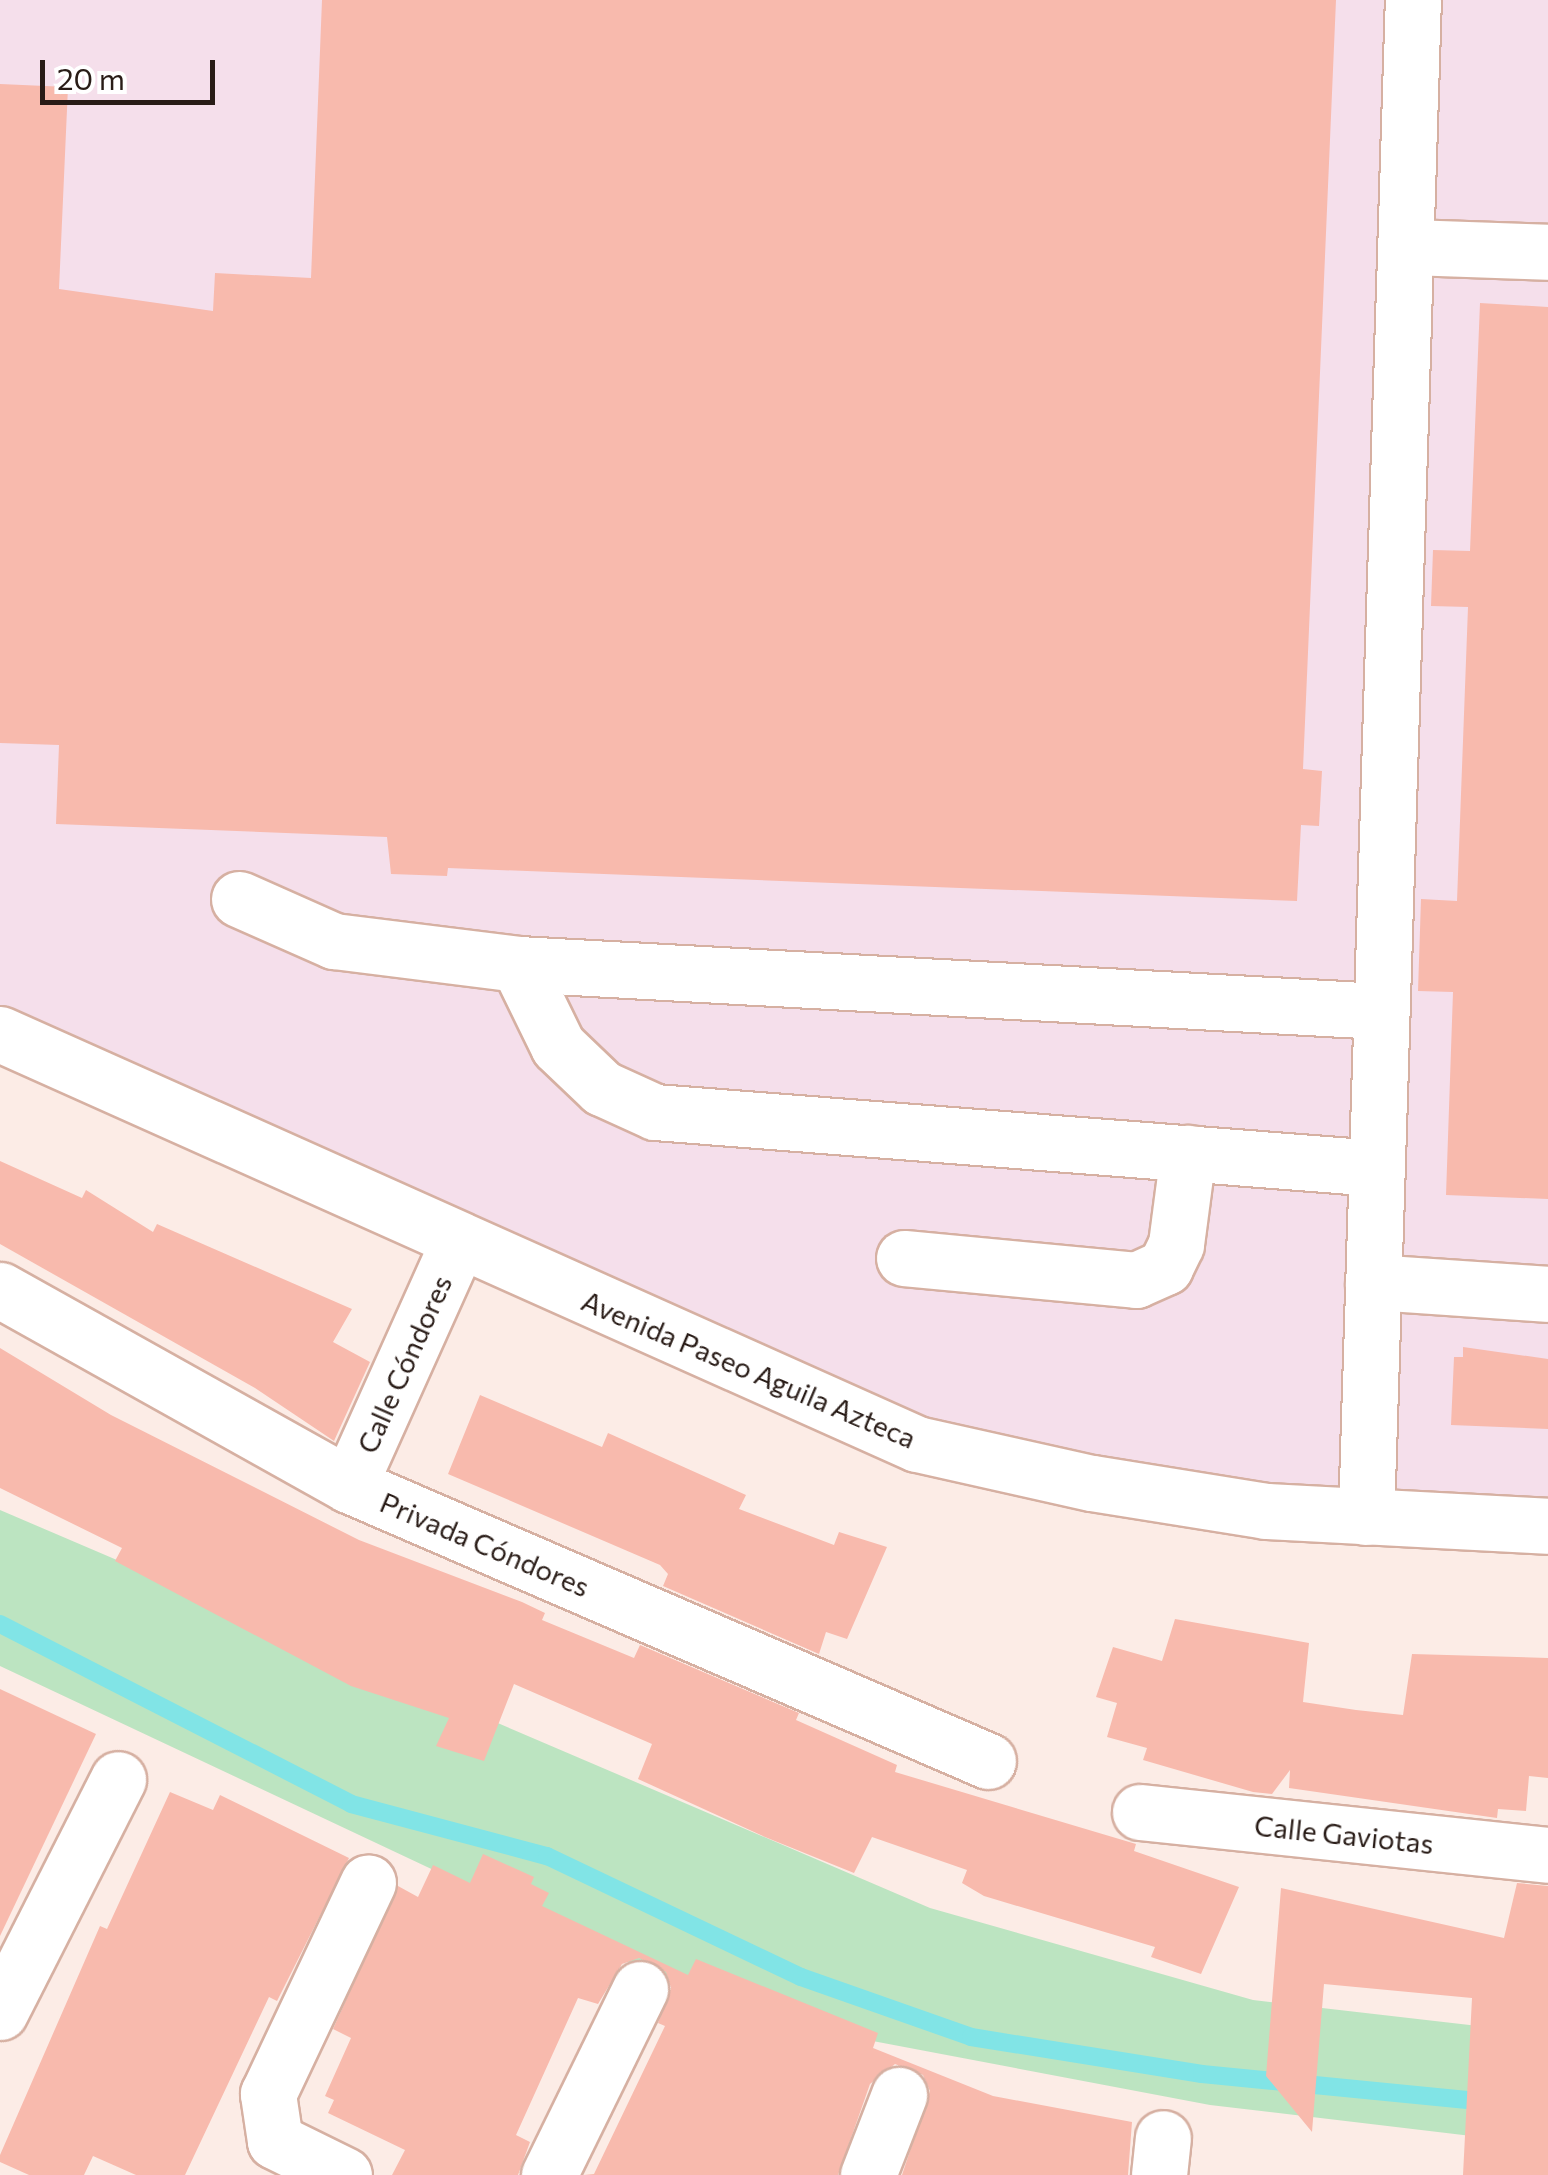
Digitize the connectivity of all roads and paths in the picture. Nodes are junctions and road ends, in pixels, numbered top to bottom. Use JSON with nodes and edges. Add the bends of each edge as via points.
{"nodes":[{"id":1,"x":1413,"y":0,"type":"edge"},
{"id":2,"x":1408,"y":247,"type":"junction"},
{"id":3,"x":1548,"y":252,"type":"edge"},
{"id":4,"x":239,"y":899,"type":"dead end"},
{"id":5,"x":518,"y":964,"type":"junction"},
{"id":6,"x":1381,"y":1011,"type":"junction"},
{"id":7,"x":0,"y":1034,"type":"edge"},
{"id":8,"x":1188,"y":1153,"type":"junction"},
{"id":9,"x":1376,"y":1168,"type":"junction"},
{"id":10,"x":458,"y":1242,"type":"junction"},
{"id":11,"x":904,"y":1258,"type":"dead end"},
{"id":12,"x":1374,"y":1282,"type":"junction"},
{"id":13,"x":0,"y":1290,"type":"edge"},
{"id":14,"x":1548,"y":1294,"type":"edge"},
{"id":15,"x":349,"y":1485,"type":"junction"},
{"id":16,"x":1366,"y":1517,"type":"junction"},
{"id":17,"x":1548,"y":1526,"type":"edge"},
{"id":18,"x":988,"y":1761,"type":"dead end"},
{"id":19,"x":118,"y":1779,"type":"dead end"},
{"id":20,"x":1140,"y":1812,"type":"dead end"},
{"id":21,"x":1548,"y":1855,"type":"edge"},
{"id":22,"x":368,"y":1882,"type":"dead end"},
{"id":23,"x":18,"y":1940,"type":"edge"},
{"id":24,"x":640,"y":1989,"type":"dead end"},
{"id":25,"x":0,"y":2012,"type":"edge"},
{"id":26,"x":899,"y":2095,"type":"dead end"},
{"id":27,"x":344,"y":2175,"type":"edge"},
{"id":28,"x":549,"y":2175,"type":"edge"},
{"id":29,"x":868,"y":2175,"type":"edge"}],
"edges":[{"from":1,"to":2,"type":"street"},
{"from":2,"to":3,"type":"street"},
{"from":2,"to":6,"type":"street"},
{"from":4,"to":5,"type":"street","via":[[334,941]]},
{"from":5,"to":6,"type":"street"},
{"from":5,"to":8,"type":"street","via":[[558,1046],[602,1088],[656,1112]]},
{"from":6,"to":9,"type":"street"},
{"from":7,"to":10,"type":"street","name":"Avenida Paseo Aguila Azteca"},
{"from":8,"to":9,"type":"street"},
{"from":8,"to":11,"type":"street","via":[[1176,1244],[1165,1267],[1136,1280]]},
{"from":9,"to":12,"type":"street"},
{"from":10,"to":15,"type":"street","name":"Calle Cóndores"},
{"from":10,"to":16,"type":"street","name":"Avenida Paseo Aguila Azteca","via":[[917,1444],[1092,1483],[1266,1511]]},
{"from":12,"to":14,"type":"street"},
{"from":12,"to":16,"type":"street"},
{"from":13,"to":15,"type":"street","name":"Privada Cóndores"},
{"from":15,"to":18,"type":"street","name":"Privada Cóndores"},
{"from":16,"to":17,"type":"street","name":"Avenida Paseo Aguila Azteca"},
{"from":19,"to":23,"type":"street"},
{"from":20,"to":21,"type":"street","name":"Calle Gaviotas"},
{"from":22,"to":27,"type":"street","via":[[267,2106],[274,2141]]},
{"from":23,"to":25,"type":"street"},
{"from":24,"to":28,"type":"street"},
{"from":26,"to":29,"type":"street"}]}
